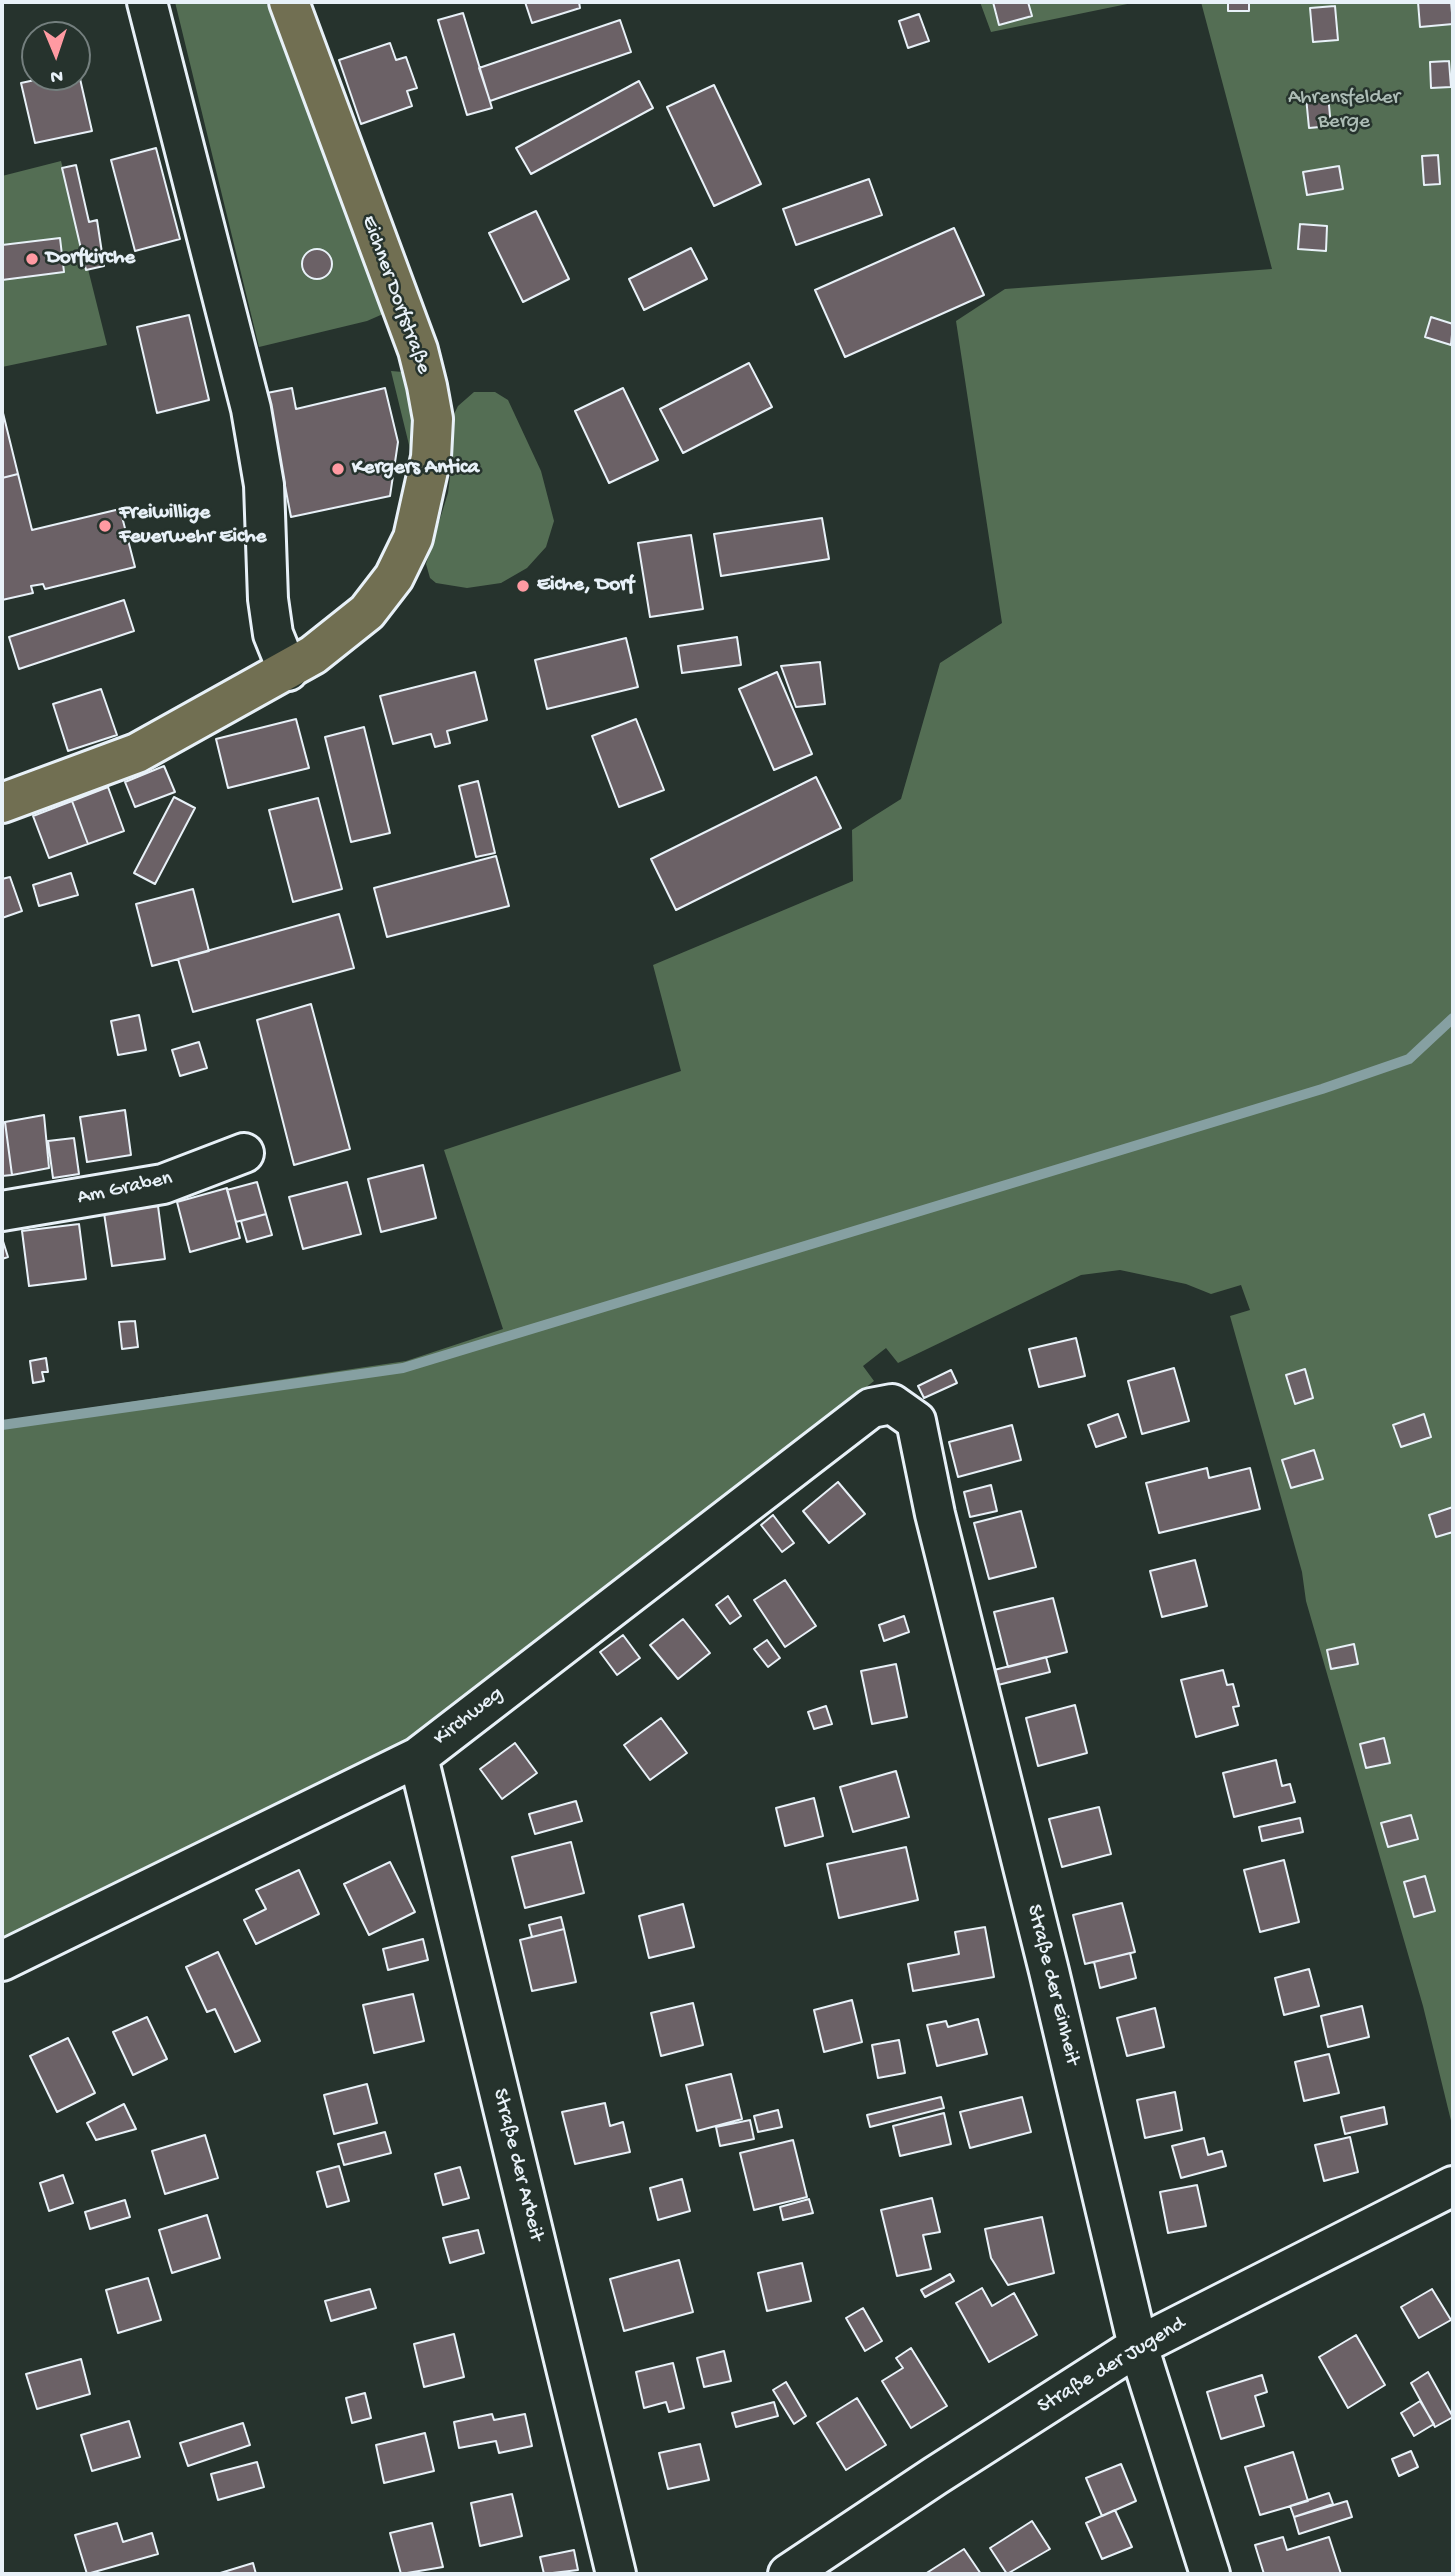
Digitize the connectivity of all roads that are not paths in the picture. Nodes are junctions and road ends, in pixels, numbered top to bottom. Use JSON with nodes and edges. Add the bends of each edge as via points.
{"nodes":[{"id":1,"x":147,"y":2,"type":"edge"},
{"id":2,"x":289,"y":2,"type":"edge"},
{"id":3,"x":288,"y":671,"type":"junction"},
{"id":4,"x":2,"y":803,"type":"edge"},
{"id":5,"x":244,"y":1153,"type":"dead end"},
{"id":6,"x":2,"y":1211,"type":"edge"},
{"id":7,"x":892,"y":1404,"type":"joint"},
{"id":8,"x":418,"y":1757,"type":"junction"},
{"id":9,"x":2,"y":1961,"type":"edge"},
{"id":10,"x":1453,"y":2186,"type":"edge"},
{"id":11,"x":1138,"y":2346,"type":"junction"},
{"id":12,"x":616,"y":2574,"type":"edge"},
{"id":13,"x":788,"y":2574,"type":"edge"},
{"id":14,"x":1210,"y":2574,"type":"edge"}],
"edges":[{"from":1,"to":3,"type":"street","via":[[251,409],[264,485],[268,599],[274,634]]},
{"from":2,"to":3,"type":"main road","name":"Eichner Dorfstraße","via":[[418,350],[433,419],[421,515],[394,577],[367,612],[335,641]]},
{"from":3,"to":4,"type":"main road","name":"Eichner Dorfstraße","via":[[137,753]]},
{"from":5,"to":6,"type":"street","name":"Am Graben","via":[[163,1184]]},
{"from":7,"to":8,"type":"street","name":"Kirchweg","via":[[871,1408]]},
{"from":7,"to":11,"type":"street","name":"Straße der Einheit","via":[[916,1421]]},
{"from":8,"to":9,"type":"street","name":"Kirchweg"},
{"from":8,"to":12,"type":"street","name":"Straße der Arbeit"},
{"from":10,"to":11,"type":"street","name":"Straße der Jugend"},
{"from":11,"to":13,"type":"street","name":"Straße der Jugend"},
{"from":11,"to":14,"type":"street","name":"Straße der Einheit"}]}
